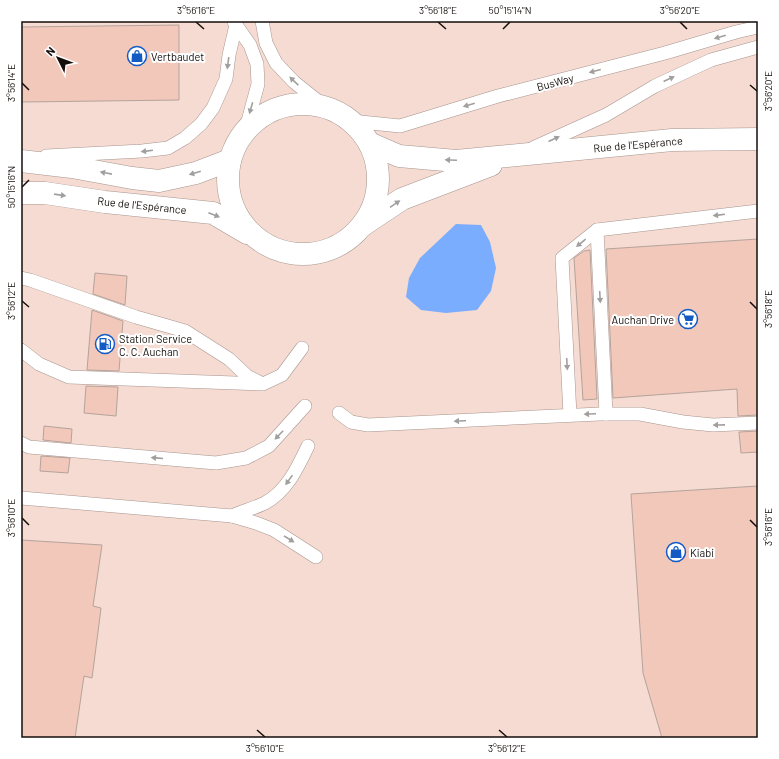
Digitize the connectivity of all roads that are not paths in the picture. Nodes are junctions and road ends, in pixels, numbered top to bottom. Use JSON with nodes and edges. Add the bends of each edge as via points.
{"nodes":[{"id":1,"x":262,"y":21,"type":"edge"},
{"id":2,"x":235,"y":23,"type":"edge"},
{"id":3,"x":758,"y":27,"type":"edge"},
{"id":4,"x":758,"y":47,"type":"edge"},
{"id":5,"x":324,"y":106,"type":"junction"},
{"id":6,"x":351,"y":120,"type":"junction"},
{"id":7,"x":244,"y":132,"type":"junction"},
{"id":8,"x":758,"y":139,"type":"edge"},
{"id":9,"x":369,"y":143,"type":"junction"},
{"id":10,"x":518,"y":155,"type":"junction"},
{"id":11,"x":21,"y":157,"type":"edge"},
{"id":12,"x":230,"y":160,"type":"junction"},
{"id":13,"x":21,"y":161,"type":"edge"},
{"id":14,"x":21,"y":193,"type":"edge"},
{"id":15,"x":758,"y":211,"type":"edge"},
{"id":16,"x":362,"y":225,"type":"junction"},
{"id":17,"x":597,"y":230,"type":"junction"},
{"id":18,"x":256,"y":238,"type":"junction"},
{"id":19,"x":21,"y":278,"type":"edge"},
{"id":20,"x":302,"y":348,"type":"dead end"},
{"id":21,"x":21,"y":350,"type":"edge"},
{"id":22,"x":263,"y":384,"type":"junction"},
{"id":23,"x":305,"y":406,"type":"dead end"},
{"id":24,"x":339,"y":413,"type":"dead end"},
{"id":25,"x":606,"y":414,"type":"junction"},
{"id":26,"x":570,"y":415,"type":"junction"},
{"id":27,"x":758,"y":423,"type":"edge"},
{"id":28,"x":21,"y":443,"type":"edge"},
{"id":29,"x":308,"y":446,"type":"dead end"},
{"id":30,"x":21,"y":498,"type":"edge"},
{"id":31,"x":232,"y":516,"type":"junction"},
{"id":32,"x":316,"y":557,"type":"dead end"}],
"edges":[{"from":5,"to":1,"type":"lane","one_way":true,"via":[[294,82],[276,63],[266,43]]},
{"from":2,"to":7,"type":"lane","one_way":true,"via":[[250,45],[257,64],[258,84]]},
{"from":2,"to":11,"type":"lane","one_way":true,"via":[[223,86],[213,108],[201,124],[185,138],[168,148],[142,152]]},
{"from":3,"to":6,"type":"lane","name":"BusWay","one_way":true,"via":[[498,96],[400,126]]},
{"from":10,"to":4,"type":"lane","one_way":true,"via":[[606,115],[655,86],[711,60]]},
{"from":5,"to":6,"type":"street"},
{"from":5,"to":7,"type":"street","via":[[295,104],[267,113]]},
{"from":6,"to":9,"type":"street"},
{"from":7,"to":12,"type":"street"},
{"from":8,"to":10,"type":"street","name":"Rue de l'Espérance","via":[[672,140]]},
{"from":10,"to":9,"type":"street","name":"Rue de l'Espérance","one_way":true,"via":[[456,161],[418,158],[399,156]]},
{"from":9,"to":16,"type":"street","via":[[378,170],[376,199]]},
{"from":16,"to":10,"type":"street","name":"Rue de l'Espérance","one_way":true,"via":[[402,199]]},
{"from":12,"to":13,"type":"street","one_way":true,"via":[[196,173],[159,181]]},
{"from":12,"to":18,"type":"street","via":[[228,188],[237,216]]},
{"from":14,"to":18,"type":"street","name":"Rue de l'Espérance","one_way":true,"via":[[213,213]]},
{"from":15,"to":17,"type":"lane","one_way":true},
{"from":16,"to":18,"type":"street","name":"Rue de l'Espérance","via":[[340,245],[316,254],[290,253]]},
{"from":17,"to":25,"type":"lane","one_way":true},
{"from":17,"to":26,"type":"lane","one_way":true,"via":[[562,258]]},
{"from":19,"to":22,"type":"lane","via":[[185,331],[229,360],[247,376]]},
{"from":20,"to":22,"type":"lane","via":[[282,375]]},
{"from":21,"to":22,"type":"lane","via":[[39,364],[68,377]]},
{"from":23,"to":28,"type":"lane","one_way":true,"via":[[269,446],[246,458],[216,463],[29,447]]},
{"from":26,"to":24,"type":"lane","one_way":true,"via":[[368,425],[352,422]]},
{"from":25,"to":26,"type":"lane","one_way":true},
{"from":27,"to":25,"type":"lane","one_way":true,"via":[[714,425],[640,414]]},
{"from":29,"to":31,"type":"lane","one_way":true,"via":[[299,465],[280,492],[265,502]]},
{"from":30,"to":31,"type":"lane"},
{"from":31,"to":32,"type":"lane","one_way":true,"via":[[274,530]]}]}
